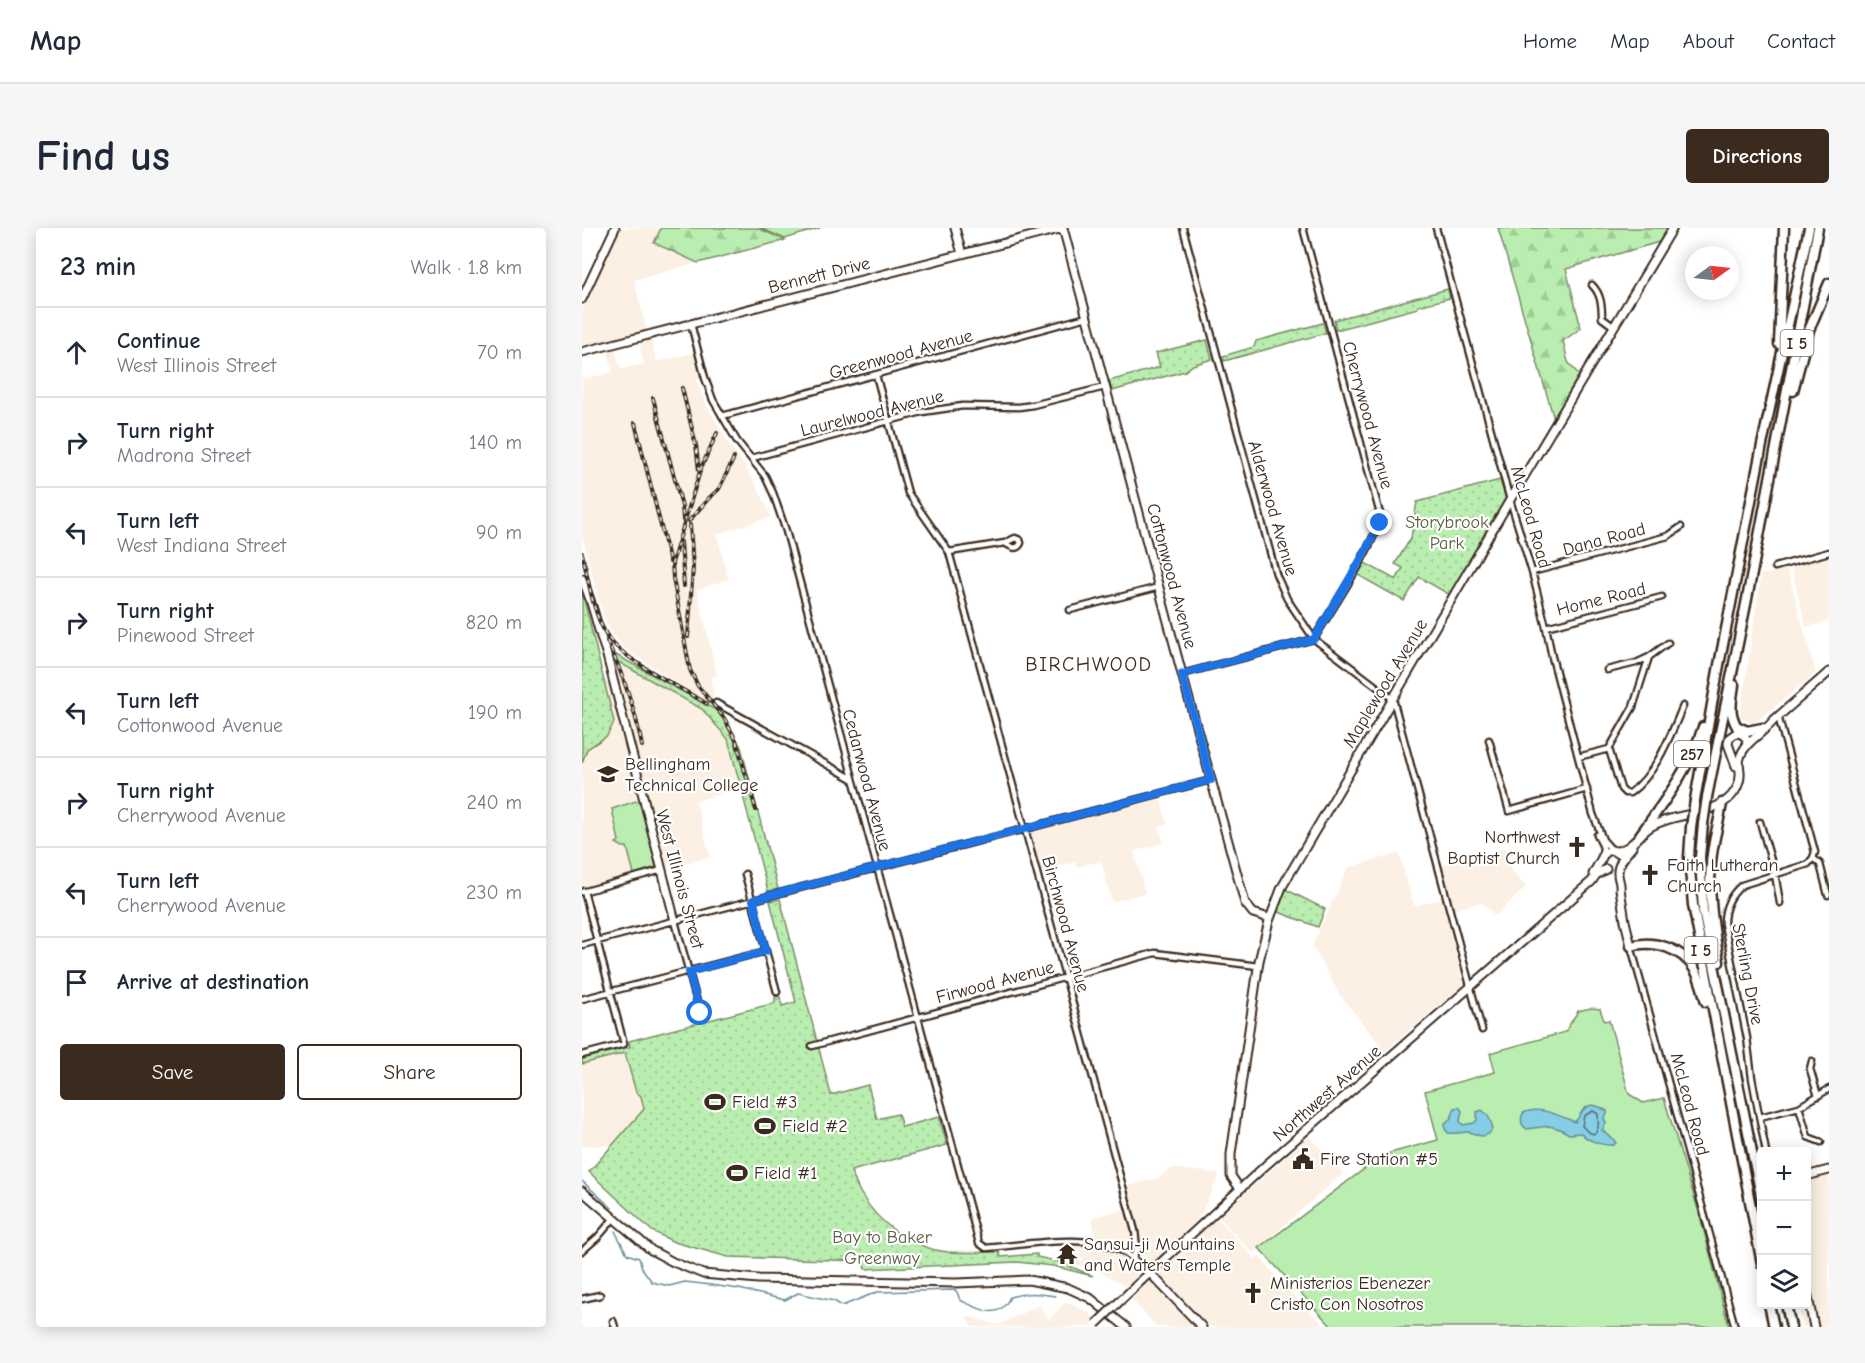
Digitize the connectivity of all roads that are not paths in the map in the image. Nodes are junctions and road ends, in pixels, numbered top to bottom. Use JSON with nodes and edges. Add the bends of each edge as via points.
{"nodes":[{"id":1,"x":615,"y":228,"type":"edge"},
{"id":2,"x":955,"y":228,"type":"edge"},
{"id":3,"x":1063,"y":228,"type":"edge"},
{"id":4,"x":1183,"y":228,"type":"edge"},
{"id":5,"x":1303,"y":228,"type":"edge"},
{"id":6,"x":1436,"y":228,"type":"edge"},
{"id":7,"x":1673,"y":228,"type":"edge"},
{"id":8,"x":1784,"y":228,"type":"edge"},
{"id":9,"x":1809,"y":228,"type":"edge"},
{"id":10,"x":1818,"y":228,"type":"edge"},
{"id":11,"x":962,"y":254,"type":"junction"},
{"id":12,"x":1829,"y":283,"type":"edge"},
{"id":13,"x":1592,"y":285,"type":"dead end"},
{"id":14,"x":582,"y":299,"type":"edge"},
{"id":15,"x":1087,"y":317,"type":"junction"},
{"id":16,"x":691,"y":324,"type":"junction"},
{"id":17,"x":1613,"y":326,"type":"junction"},
{"id":18,"x":582,"y":352,"type":"edge"},
{"id":19,"x":876,"y":375,"type":"junction"},
{"id":20,"x":1105,"y":387,"type":"junction"},
{"id":21,"x":722,"y":416,"type":"junction"},
{"id":22,"x":889,"y":421,"type":"junction"},
{"id":23,"x":1762,"y":445,"type":"junction"},
{"id":24,"x":752,"y":458,"type":"junction"},
{"id":25,"x":1775,"y":458,"type":"junction"},
{"id":26,"x":1510,"y":500,"type":"junction"},
{"id":27,"x":1681,"y":526,"type":"dead end"},
{"id":28,"x":1005,"y":543,"type":"dead end"},
{"id":29,"x":949,"y":552,"type":"junction"},
{"id":30,"x":1829,"y":552,"type":"edge"},
{"id":31,"x":1775,"y":567,"type":"dead end"},
{"id":32,"x":1532,"y":572,"type":"junction"},
{"id":33,"x":582,"y":579,"type":"edge"},
{"id":34,"x":1159,"y":587,"type":"junction"},
{"id":35,"x":1662,"y":597,"type":"dead end"},
{"id":36,"x":1747,"y":599,"type":"junction"},
{"id":37,"x":1070,"y":610,"type":"dead end"},
{"id":38,"x":1546,"y":627,"type":"junction"},
{"id":39,"x":1314,"y":639,"type":"junction"},
{"id":40,"x":1668,"y":643,"type":"dead end"},
{"id":41,"x":1649,"y":657,"type":"junction"},
{"id":42,"x":1719,"y":665,"type":"junction"},
{"id":43,"x":1607,"y":670,"type":"dead end"},
{"id":44,"x":1829,"y":672,"type":"edge"},
{"id":45,"x":1182,"y":674,"type":"junction"},
{"id":46,"x":1393,"y":699,"type":"junction"},
{"id":47,"x":716,"y":704,"type":"dead end"},
{"id":48,"x":1683,"y":706,"type":"dead end"},
{"id":49,"x":1776,"y":718,"type":"junction"},
{"id":50,"x":1735,"y":724,"type":"junction"},
{"id":51,"x":1762,"y":728,"type":"junction"},
{"id":52,"x":1742,"y":734,"type":"junction"},
{"id":53,"x":1489,"y":740,"type":"dead end"},
{"id":54,"x":1745,"y":748,"type":"junction"},
{"id":55,"x":1609,"y":749,"type":"junction"},
{"id":56,"x":1731,"y":749,"type":"junction"},
{"id":57,"x":1578,"y":757,"type":"junction"},
{"id":58,"x":853,"y":779,"type":"junction"},
{"id":59,"x":1211,"y":780,"type":"junction"},
{"id":60,"x":1587,"y":789,"type":"junction"},
{"id":61,"x":1722,"y":803,"type":"junction"},
{"id":62,"x":1708,"y":809,"type":"junction"},
{"id":63,"x":1593,"y":814,"type":"junction"},
{"id":64,"x":1760,"y":822,"type":"dead end"},
{"id":65,"x":1658,"y":824,"type":"junction"},
{"id":66,"x":1025,"y":829,"type":"junction"},
{"id":67,"x":1640,"y":835,"type":"junction"},
{"id":68,"x":1614,"y":851,"type":"junction"},
{"id":69,"x":1602,"y":858,"type":"junction"},
{"id":70,"x":1813,"y":858,"type":"junction"},
{"id":71,"x":1620,"y":864,"type":"junction"},
{"id":72,"x":876,"y":868,"type":"junction"},
{"id":73,"x":662,"y":870,"type":"junction"},
{"id":74,"x":1607,"y":870,"type":"junction"},
{"id":75,"x":745,"y":874,"type":"dead end"},
{"id":76,"x":1776,"y":874,"type":"junction"},
{"id":77,"x":1585,"y":886,"type":"junction"},
{"id":78,"x":1620,"y":889,"type":"junction"},
{"id":79,"x":583,"y":891,"type":"edge"},
{"id":80,"x":1828,"y":895,"type":"edge"},
{"id":81,"x":753,"y":900,"type":"junction"},
{"id":82,"x":1780,"y":903,"type":"dead end"},
{"id":83,"x":1269,"y":918,"type":"junction"},
{"id":84,"x":675,"y":921,"type":"junction"},
{"id":85,"x":598,"y":941,"type":"junction"},
{"id":86,"x":582,"y":945,"type":"edge"},
{"id":87,"x":1631,"y":946,"type":"junction"},
{"id":88,"x":766,"y":951,"type":"junction"},
{"id":89,"x":1258,"y":966,"type":"junction"},
{"id":90,"x":689,"y":972,"type":"junction"},
{"id":91,"x":1065,"y":977,"type":"junction"},
{"id":92,"x":1470,"y":987,"type":"junction"},
{"id":93,"x":610,"y":992,"type":"junction"},
{"id":94,"x":777,"y":992,"type":"dead end"},
{"id":95,"x":582,"y":999,"type":"edge"},
{"id":96,"x":700,"y":1013,"type":"dead end"},
{"id":97,"x":918,"y":1017,"type":"junction"},
{"id":98,"x":1727,"y":1025,"type":"junction"},
{"id":99,"x":1482,"y":1030,"type":"dead end"},
{"id":100,"x":812,"y":1046,"type":"dead end"},
{"id":101,"x":582,"y":1055,"type":"edge"},
{"id":102,"x":1812,"y":1060,"type":"dead end"},
{"id":103,"x":1724,"y":1071,"type":"junction"},
{"id":104,"x":1829,"y":1089,"type":"edge"},
{"id":105,"x":1818,"y":1096,"type":"junction"},
{"id":106,"x":1799,"y":1107,"type":"junction"},
{"id":107,"x":1760,"y":1117,"type":"junction"},
{"id":108,"x":1821,"y":1142,"type":"dead end"},
{"id":109,"x":1765,"y":1147,"type":"edge"},
{"id":110,"x":1829,"y":1170,"type":"edge"},
{"id":111,"x":1811,"y":1175,"type":"edge"},
{"id":112,"x":1757,"y":1180,"type":"edge"},
{"id":113,"x":1240,"y":1189,"type":"junction"},
{"id":114,"x":582,"y":1191,"type":"edge"},
{"id":115,"x":612,"y":1220,"type":"junction"},
{"id":116,"x":1757,"y":1242,"type":"edge"},
{"id":117,"x":582,"y":1251,"type":"edge"},
{"id":118,"x":1133,"y":1258,"type":"junction"},
{"id":119,"x":1149,"y":1273,"type":"junction"},
{"id":120,"x":600,"y":1295,"type":"dead end"},
{"id":121,"x":582,"y":1299,"type":"edge"},
{"id":122,"x":1768,"y":1309,"type":"edge"},
{"id":123,"x":1769,"y":1309,"type":"edge"},
{"id":124,"x":1784,"y":1309,"type":"edge"},
{"id":125,"x":1784,"y":1309,"type":"edge"},
{"id":126,"x":1811,"y":1309,"type":"edge"},
{"id":127,"x":1094,"y":1325,"type":"edge"},
{"id":128,"x":1126,"y":1327,"type":"edge"},
{"id":129,"x":1202,"y":1327,"type":"edge"},
{"id":130,"x":1735,"y":1327,"type":"edge"},
{"id":131,"x":1769,"y":1327,"type":"edge"},
{"id":132,"x":1774,"y":1327,"type":"edge"},
{"id":133,"x":1786,"y":1327,"type":"edge"},
{"id":134,"x":1791,"y":1327,"type":"edge"},
{"id":135,"x":1813,"y":1327,"type":"edge"}],
"edges":[{"from":1,"to":14,"type":"street"},
{"from":2,"to":11,"type":"street"},
{"from":3,"to":11,"type":"street","name":"Bennett Drive"},
{"from":3,"to":15,"type":"street","name":"Cottonwood Avenue"},
{"from":4,"to":39,"type":"street","name":"Alderwood Avenue","via":[[1276,573]]},
{"from":5,"to":39,"type":"street","name":"Cherrywood Avenue","via":[[1380,514],[1378,528]]},
{"from":6,"to":26,"type":"street","name":"McLeod Road"},
{"from":7,"to":17,"type":"street","name":"Maplewood Avenue"},
{"from":8,"to":23,"type":"highway","via":[[1779,346]]},
{"from":9,"to":23,"type":"highway","number":"I 5"},
{"from":10,"to":25,"type":"highway","number":"I 5"},
{"from":11,"to":16,"type":"street","name":"Bennett Drive"},
{"from":12,"to":25,"type":"highway","via":[[1809,330]]},
{"from":13,"to":17,"type":"street","via":[[1602,302],[1602,318]]},
{"from":15,"to":19,"type":"street","name":"Greenwood Avenue"},
{"from":15,"to":20,"type":"street","name":"Cottonwood Avenue"},
{"from":16,"to":18,"type":"street","name":"Bennett Drive"},
{"from":16,"to":21,"type":"street","name":"Cedarwood Avenue","via":[[705,378]]},
{"from":17,"to":26,"type":"street","name":"Maplewood Avenue"},
{"from":19,"to":21,"type":"street","name":"Greenwood Avenue"},
{"from":19,"to":22,"type":"street","name":"Birchwood Avenue"},
{"from":20,"to":22,"type":"street","name":"Laurelwood Avenue","via":[[1033,405],[949,407]]},
{"from":20,"to":34,"type":"street","name":"Cottonwood Avenue"},
{"from":21,"to":24,"type":"street","name":"Cedarwood Avenue"},
{"from":22,"to":24,"type":"street","name":"Laurelwood Avenue"},
{"from":22,"to":29,"type":"street","name":"Birchwood Avenue","via":[[908,493]]},
{"from":23,"to":42,"type":"highway","number":"I 5"},
{"from":24,"to":58,"type":"street","name":"Cedarwood Avenue","via":[[773,493],[786,531]]},
{"from":25,"to":36,"type":"highway","number":"I 5"},
{"from":26,"to":32,"type":"street","name":"McLeod Road"},
{"from":26,"to":46,"type":"street","name":"Maplewood Avenue"},
{"from":27,"to":32,"type":"street","name":"Dana Road","via":[[1668,536]]},
{"from":28,"to":29,"type":"street"},
{"from":29,"to":66,"type":"street","name":"Birchwood Avenue"},
{"from":30,"to":31,"type":"street"},
{"from":32,"to":38,"type":"street","name":"McLeod Road"},
{"from":33,"to":73,"type":"street","name":"West Illinois Street","via":[[606,652]]},
{"from":34,"to":37,"type":"street"},
{"from":34,"to":45,"type":"street","name":"Cottonwood Avenue"},
{"from":35,"to":38,"type":"street","name":"Home Road"},
{"from":36,"to":50,"type":"highway","via":[[1731,708]]},
{"from":36,"to":98,"type":"highway","number":"I 5","bridge":true,"via":[[1707,797],[1700,875],[1703,911]]},
{"from":38,"to":57,"type":"street","name":"McLeod Road"},
{"from":39,"to":45,"type":"street"},
{"from":39,"to":46,"type":"street","name":"Alderwood Avenue"},
{"from":40,"to":41,"type":"street"},
{"from":41,"to":43,"type":"street"},
{"from":41,"to":55,"type":"street","via":[[1633,707]]},
{"from":42,"to":67,"type":"highway","number":"257","via":[[1708,710],[1689,759]]},
{"from":42,"to":103,"type":"highway","number":"I 5","bridge":true,"via":[[1689,857],[1693,905]]},
{"from":44,"to":49,"type":"street"},
{"from":45,"to":59,"type":"street","name":"Cottonwood Avenue"},
{"from":46,"to":83,"type":"street","name":"Maplewood Avenue","via":[[1288,875]]},
{"from":46,"to":92,"type":"street"},
{"from":47,"to":58,"type":"street"},
{"from":48,"to":55,"type":"street","via":[[1665,748],[1630,793],[1621,789]]},
{"from":49,"to":51,"type":"street"},
{"from":49,"to":54,"type":"street"},
{"from":49,"to":70,"type":"street","via":[[1815,852]]},
{"from":50,"to":51,"type":"highway","via":[[1747,731]]},
{"from":50,"to":52,"type":"highway"},
{"from":51,"to":52,"type":"street","via":[[1755,734]]},
{"from":52,"to":54,"type":"street","via":[[1747,741]]},
{"from":52,"to":56,"type":"street","via":[[1734,733],[1729,738]]},
{"from":53,"to":60,"type":"street","via":[[1509,811]]},
{"from":54,"to":56,"type":"street","via":[[1737,752]]},
{"from":54,"to":61,"type":"street","via":[[1739,759],[1738,786]]},
{"from":55,"to":57,"type":"street"},
{"from":56,"to":62,"type":"street","via":[[1737,769],[1733,787]]},
{"from":57,"to":60,"type":"street","name":"McLeod Road"},
{"from":58,"to":72,"type":"street","name":"Cedarwood Avenue"},
{"from":59,"to":66,"type":"street"},
{"from":59,"to":83,"type":"street","name":"Cottonwood Avenue","via":[[1245,903],[1253,913]]},
{"from":60,"to":63,"type":"street","name":"McLeod Road"},
{"from":61,"to":62,"type":"street"},
{"from":61,"to":98,"type":"highway","via":[[1710,873]]},
{"from":62,"to":65,"type":"street"},
{"from":63,"to":68,"type":"street","name":"McLeod Road","via":[[1603,840]]},
{"from":63,"to":69,"type":"street","name":"McLeod Road"},
{"from":64,"to":76,"type":"street"},
{"from":65,"to":67,"type":"street"},
{"from":65,"to":71,"type":"street"},
{"from":66,"to":72,"type":"street"},
{"from":66,"to":91,"type":"street","name":"Birchwood Avenue"},
{"from":67,"to":68,"type":"street","via":[[1624,850]]},
{"from":68,"to":69,"type":"street","via":[[1608,851]]},
{"from":68,"to":71,"type":"street","via":[[1620,855]]},
{"from":69,"to":74,"type":"street","via":[[1602,866]]},
{"from":69,"to":77,"type":"street","name":"Northwest Avenue"},
{"from":70,"to":76,"type":"street","name":"Sterling Drive","via":[[1808,864]]},
{"from":70,"to":80,"type":"street","via":[[1820,864]]},
{"from":71,"to":74,"type":"street","via":[[1615,870]]},
{"from":71,"to":78,"type":"street","name":"McLeod Road"},
{"from":72,"to":81,"type":"street"},
{"from":72,"to":97,"type":"street","name":"Cedarwood Avenue"},
{"from":73,"to":79,"type":"street"},
{"from":73,"to":84,"type":"street","name":"West Illinois Street"},
{"from":74,"to":77,"type":"street","name":"Northwest Avenue"},
{"from":74,"to":78,"type":"street","name":"McLeod Road"},
{"from":75,"to":81,"type":"street"},
{"from":76,"to":82,"type":"street"},
{"from":76,"to":107,"type":"street","name":"Sterling Drive","via":[[1742,885],[1734,892],[1724,914]]},
{"from":77,"to":92,"type":"street","name":"Northwest Avenue"},
{"from":78,"to":87,"type":"street","name":"McLeod Road"},
{"from":79,"to":85,"type":"street"},
{"from":81,"to":84,"type":"street"},
{"from":81,"to":88,"type":"street"},
{"from":83,"to":89,"type":"street","name":"Maplewood Avenue"},
{"from":84,"to":85,"type":"street"},
{"from":84,"to":90,"type":"street","name":"West Illinois Street"},
{"from":85,"to":86,"type":"street"},
{"from":85,"to":93,"type":"street"},
{"from":87,"to":103,"type":"highway","via":[[1667,947],[1692,965],[1701,984]]},
{"from":87,"to":130,"type":"street","name":"McLeod Road"},
{"from":88,"to":90,"type":"street"},
{"from":88,"to":94,"type":"street"},
{"from":89,"to":91,"type":"street","name":"Firwood Avenue","via":[[1155,952]]},
{"from":89,"to":113,"type":"street","name":"Maplewood Avenue","via":[[1230,1164],[1231,1176]]},
{"from":90,"to":93,"type":"street"},
{"from":90,"to":96,"type":"street","name":"West Illinois Street"},
{"from":91,"to":97,"type":"street","name":"Firwood Avenue"},
{"from":91,"to":118,"type":"street","name":"Birchwood Avenue","via":[[1135,1231],[1137,1248]]},
{"from":92,"to":99,"type":"street"},
{"from":92,"to":113,"type":"street","name":"Northwest Avenue"},
{"from":93,"to":95,"type":"street"},
{"from":93,"to":101,"type":"street","via":[[624,1044]]},
{"from":97,"to":100,"type":"street","name":"Firwood Avenue"},
{"from":97,"to":118,"type":"street","name":"Cedarwood Avenue","via":[[979,1243],[986,1248],[1092,1241]]},
{"from":98,"to":112,"type":"highway","number":"I 5"},
{"from":102,"to":105,"type":"street","via":[[1810,1069]]},
{"from":103,"to":116,"type":"highway","number":"I 5"},
{"from":104,"to":105,"type":"street"},
{"from":105,"to":106,"type":"street"},
{"from":106,"to":107,"type":"street"},
{"from":106,"to":108,"type":"street","via":[[1809,1137]]},
{"from":107,"to":109,"type":"street","name":"Sterling Drive"},
{"from":110,"to":111,"type":"street"},
{"from":113,"to":119,"type":"street","name":"Northwest Avenue"},
{"from":114,"to":115,"type":"street"},
{"from":115,"to":117,"type":"street"},
{"from":115,"to":128,"type":"street","via":[[651,1250],[703,1274],[759,1279],[956,1283],[1029,1280],[1083,1295]]},
{"from":118,"to":119,"type":"street"},
{"from":119,"to":127,"type":"street","name":"Northwest Avenue","bridge":true},
{"from":119,"to":129,"type":"street"},
{"from":120,"to":121,"type":"street"},
{"from":122,"to":131,"type":"highway"},
{"from":123,"to":132,"type":"highway"},
{"from":124,"to":133,"type":"highway"},
{"from":125,"to":134,"type":"highway"},
{"from":126,"to":135,"type":"street"}]}
